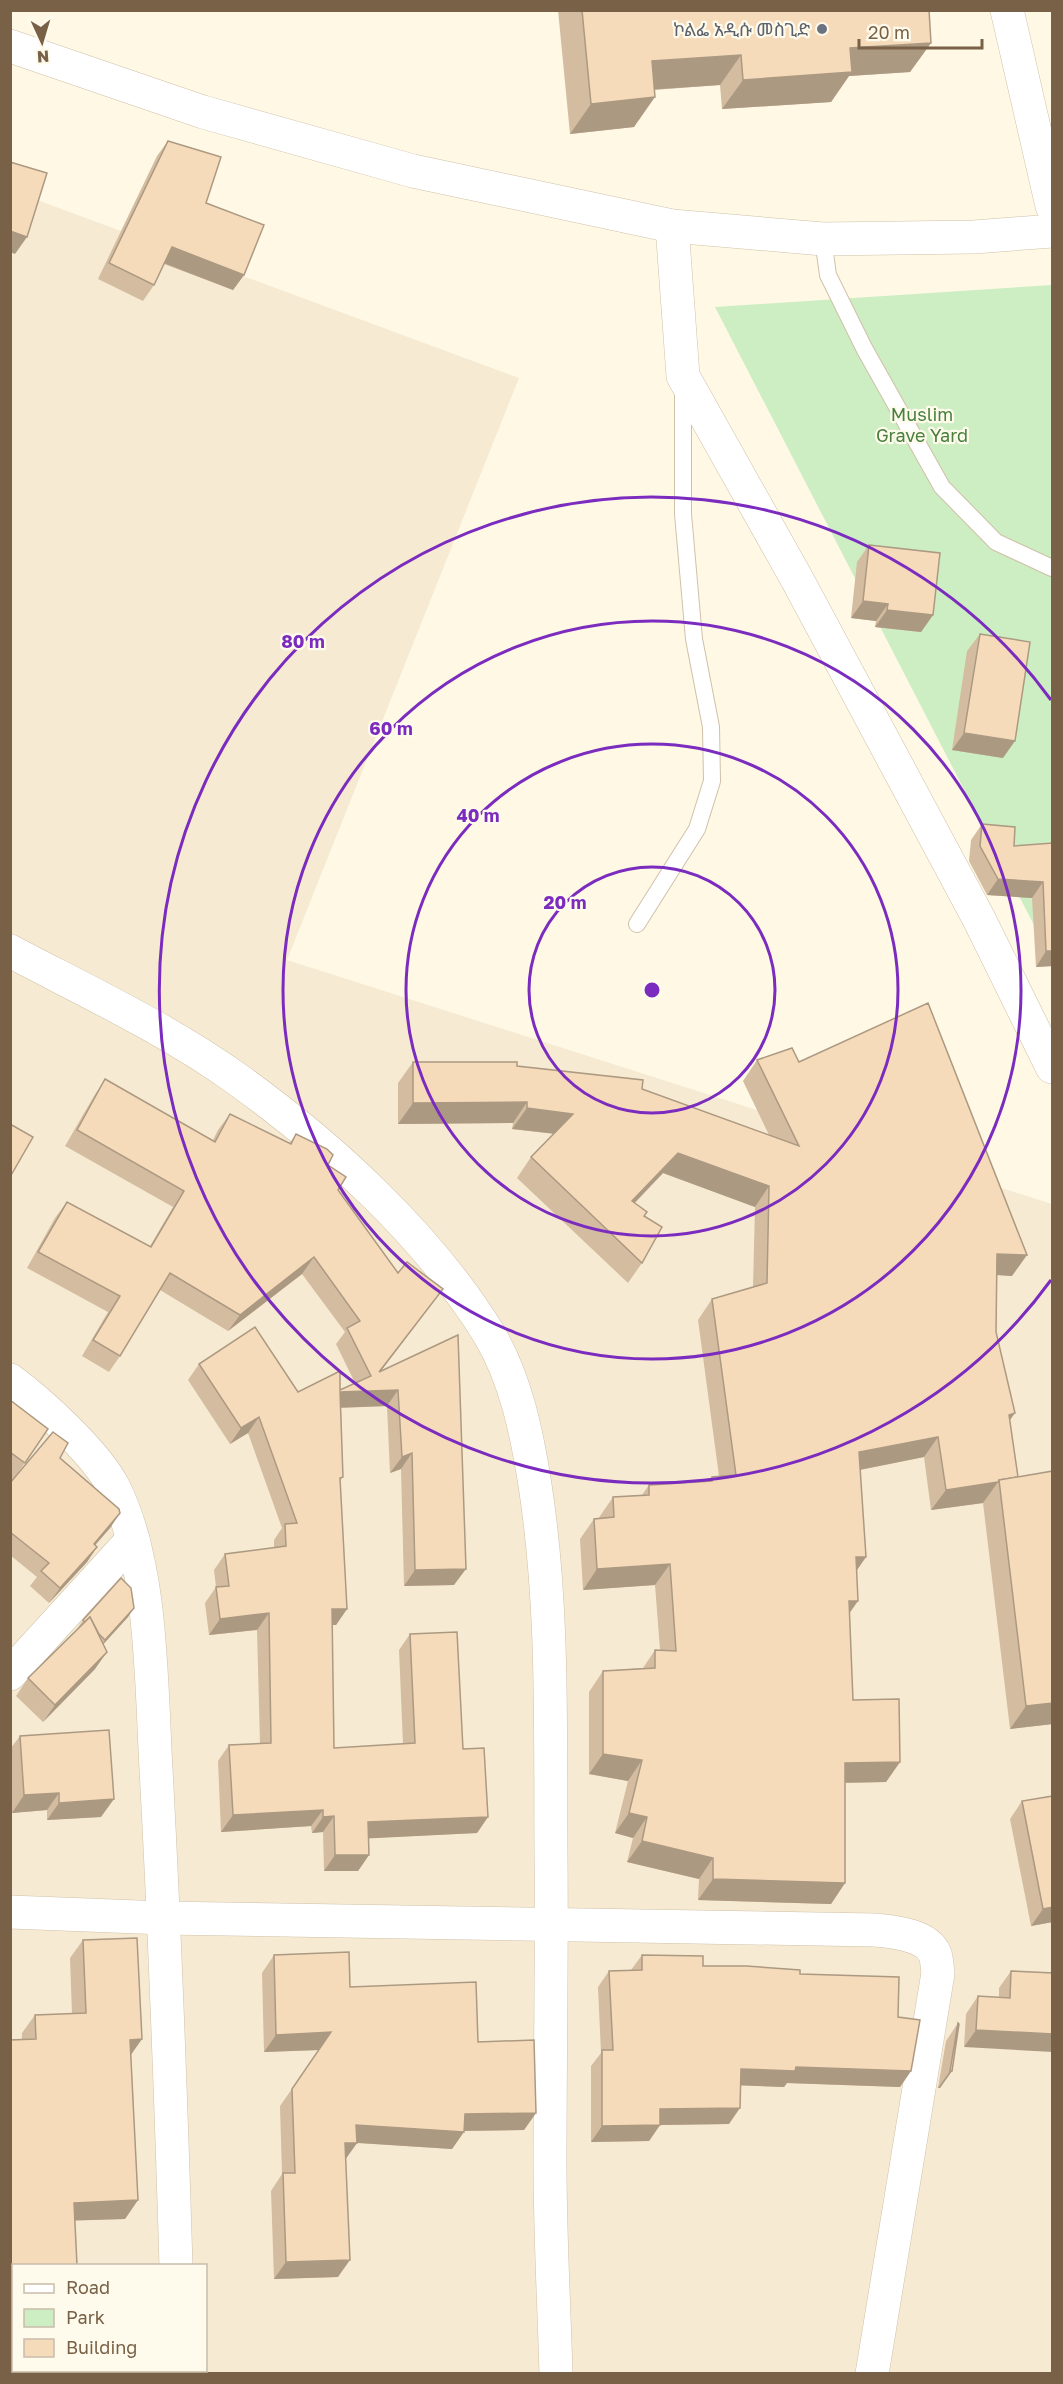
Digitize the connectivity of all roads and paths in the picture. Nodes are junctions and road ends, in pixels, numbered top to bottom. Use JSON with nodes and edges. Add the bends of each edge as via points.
{"nodes":[{"id":1,"x":1007,"y":10,"type":"edge"},
{"id":2,"x":10,"y":46,"type":"edge"},
{"id":3,"x":1053,"y":206,"type":"edge"},
{"id":4,"x":672,"y":226,"type":"junction"},
{"id":5,"x":1053,"y":231,"type":"edge"},
{"id":6,"x":822,"y":239,"type":"junction"},
{"id":7,"x":683,"y":376,"type":"junction"},
{"id":8,"x":1053,"y":568,"type":"edge"},
{"id":9,"x":637,"y":924,"type":"dead end"},
{"id":10,"x":10,"y":951,"type":"edge"},
{"id":11,"x":1053,"y":1067,"type":"edge"},
{"id":12,"x":10,"y":1380,"type":"edge"},
{"id":13,"x":133,"y":1539,"type":"junction"},
{"id":14,"x":10,"y":1674,"type":"edge"},
{"id":15,"x":10,"y":1912,"type":"edge"},
{"id":16,"x":164,"y":1918,"type":"junction"},
{"id":17,"x":552,"y":1925,"type":"junction"},
{"id":18,"x":176,"y":2264,"type":"edge"},
{"id":19,"x":556,"y":2373,"type":"edge"},
{"id":20,"x":872,"y":2373,"type":"edge"}],
"edges":[{"from":1,"to":3,"type":"street"},
{"from":2,"to":4,"type":"street","via":[[203,112],[413,171]]},
{"from":4,"to":6,"type":"street"},
{"from":4,"to":7,"type":"street"},
{"from":5,"to":6,"type":"street","via":[[974,237]]},
{"from":6,"to":8,"type":"lane","via":[[828,275],[942,487],[996,542]]},
{"from":7,"to":9,"type":"lane","via":[[683,514],[694,639],[711,727],[712,781],[697,829]]},
{"from":7,"to":11,"type":"street","via":[[798,581],[973,908]]},
{"from":10,"to":17,"type":"street","via":[[234,1077],[297,1125],[358,1177],[417,1239],[489,1335],[510,1378],[528,1439],[543,1535],[549,1632]]},
{"from":12,"to":13,"type":"street","via":[[67,1431],[113,1486]]},
{"from":13,"to":14,"type":"street"},
{"from":13,"to":16,"type":"street","via":[[149,1660]]},
{"from":15,"to":16,"type":"street"},
{"from":16,"to":17,"type":"street"},
{"from":16,"to":18,"type":"street"},
{"from":17,"to":19,"type":"street","via":[[550,2168]]},
{"from":17,"to":20,"type":"street","via":[[875,1930],[923,1941],[935,1953],[938,1973]]}]}
